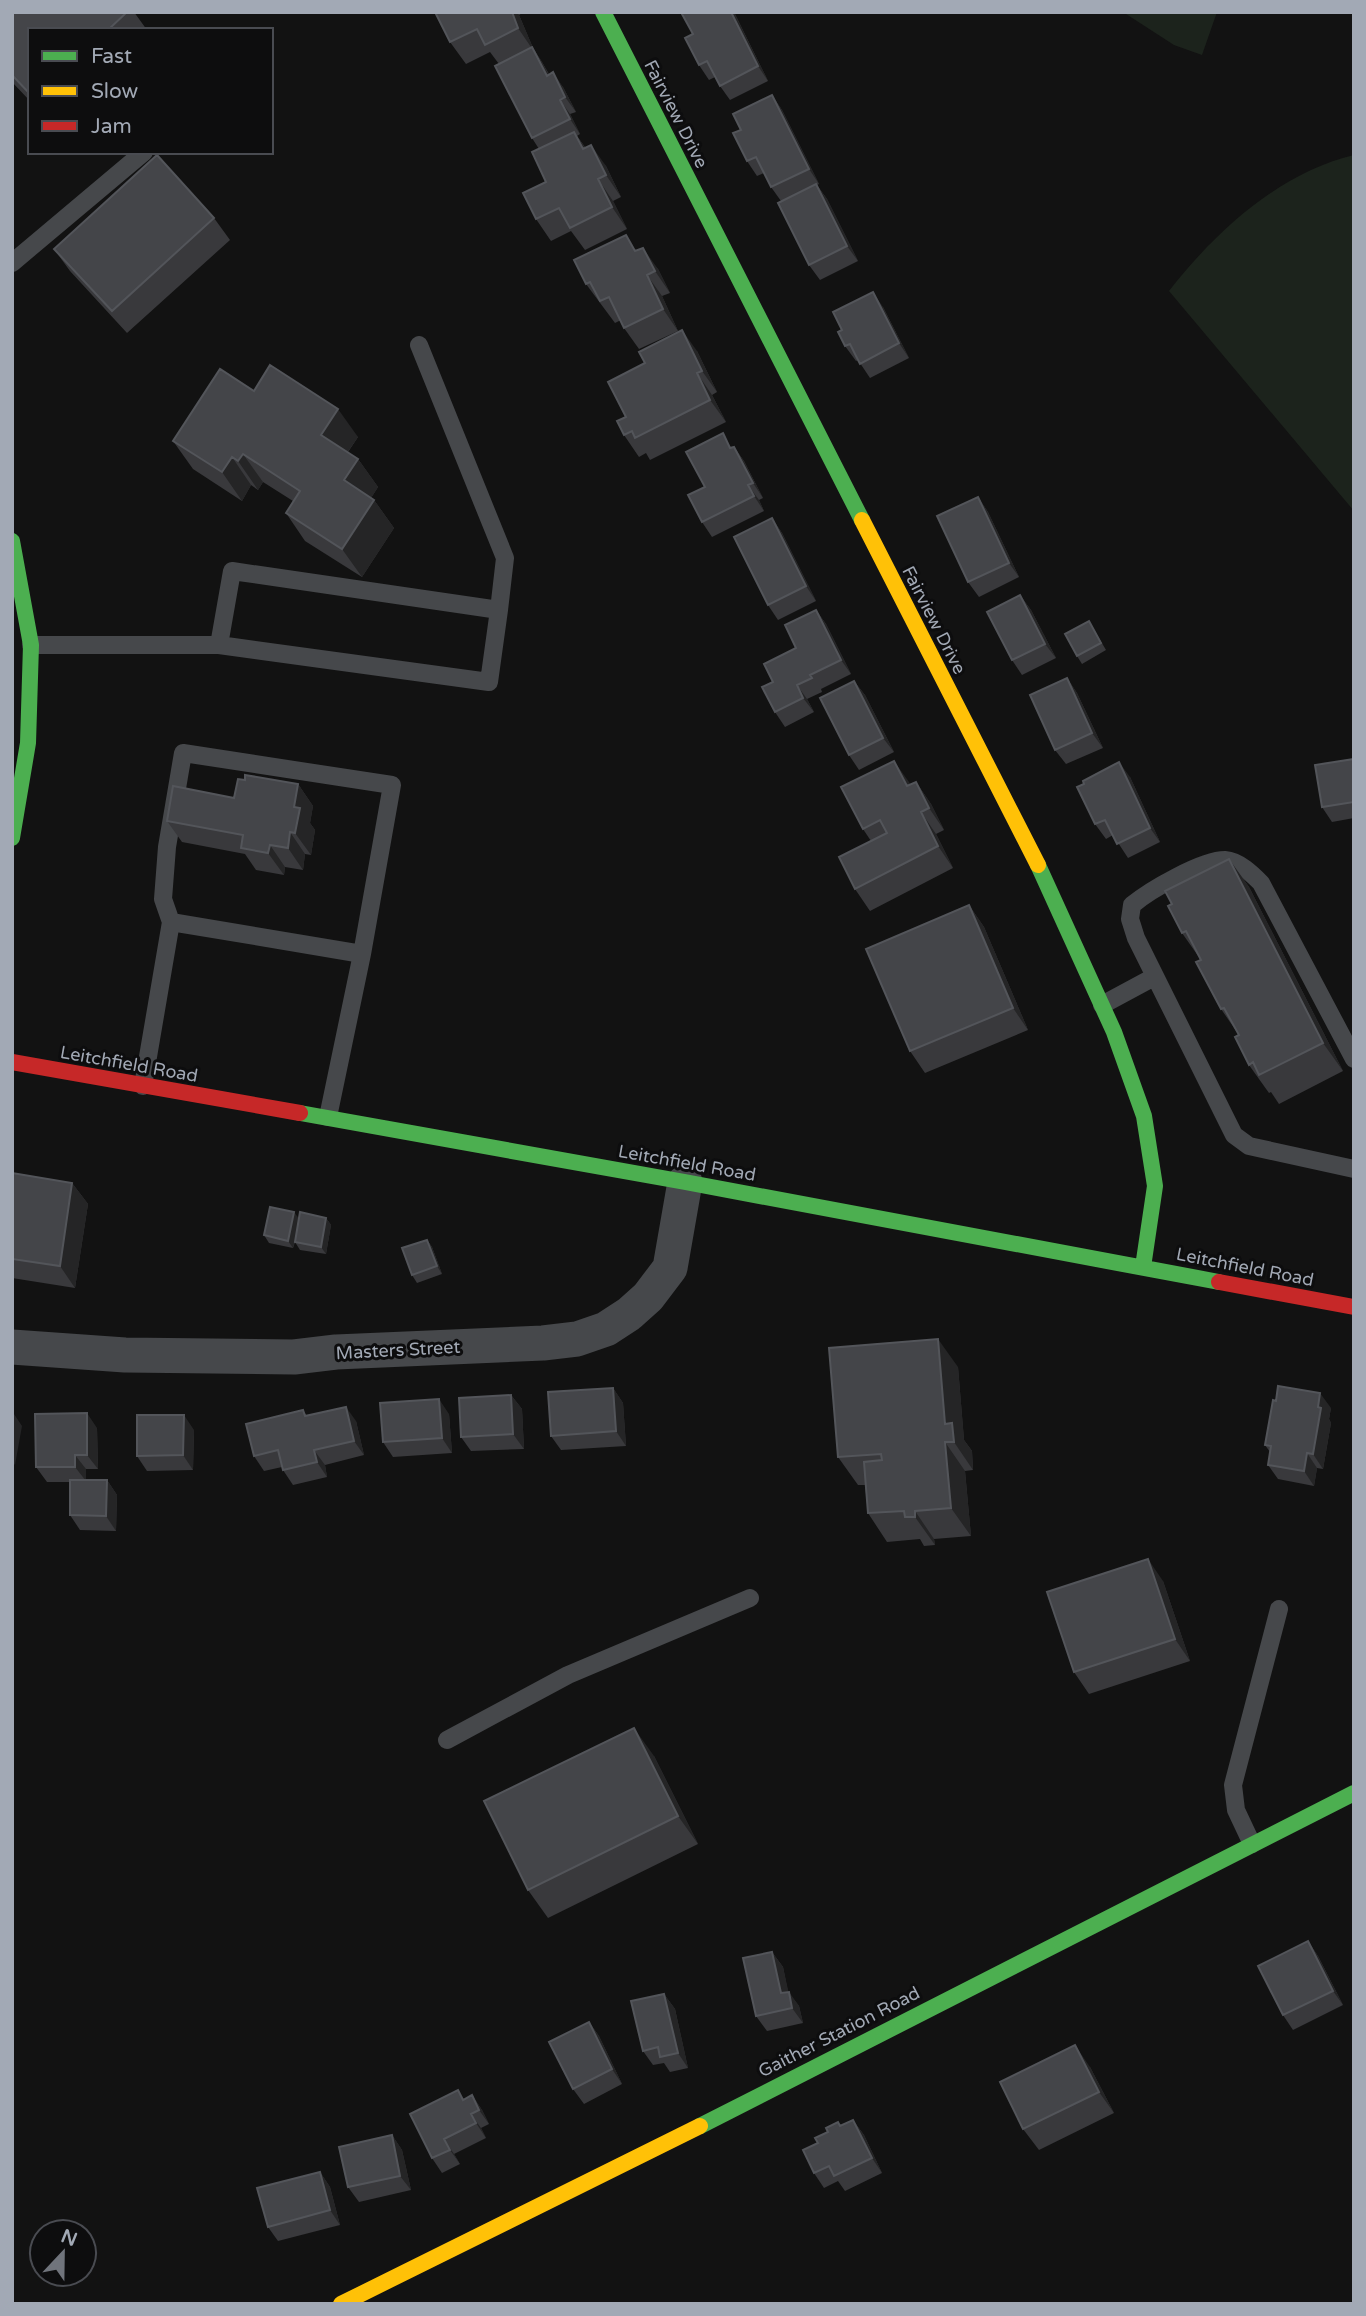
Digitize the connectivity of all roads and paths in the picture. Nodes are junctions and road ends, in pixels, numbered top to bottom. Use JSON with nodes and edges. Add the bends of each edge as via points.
{"nodes":[{"id":1,"x":603,"y":12,"type":"edge"},
{"id":2,"x":142,"y":154,"type":"edge"},
{"id":3,"x":12,"y":263,"type":"edge"},
{"id":4,"x":419,"y":345,"type":"dead end"},
{"id":5,"x":12,"y":541,"type":"edge"},
{"id":6,"x":499,"y":610,"type":"junction"},
{"id":7,"x":31,"y":645,"type":"junction"},
{"id":8,"x":219,"y":645,"type":"junction"},
{"id":9,"x":12,"y":838,"type":"edge"},
{"id":10,"x":171,"y":922,"type":"junction"},
{"id":11,"x":362,"y":954,"type":"junction"},
{"id":12,"x":1154,"y":977,"type":"junction"},
{"id":13,"x":1102,"y":1005,"type":"junction"},
{"id":14,"x":1354,"y":1059,"type":"edge"},
{"id":15,"x":12,"y":1062,"type":"edge"},
{"id":16,"x":143,"y":1086,"type":"junction"},
{"id":17,"x":328,"y":1118,"type":"junction"},
{"id":18,"x":1354,"y":1169,"type":"edge"},
{"id":19,"x":685,"y":1182,"type":"junction"},
{"id":20,"x":1143,"y":1267,"type":"junction"},
{"id":21,"x":1354,"y":1307,"type":"edge"},
{"id":22,"x":12,"y":1347,"type":"edge"},
{"id":23,"x":750,"y":1598,"type":"dead end"},
{"id":24,"x":1279,"y":1609,"type":"dead end"},
{"id":25,"x":447,"y":1740,"type":"dead end"},
{"id":26,"x":1354,"y":1793,"type":"edge"},
{"id":27,"x":1252,"y":1844,"type":"junction"},
{"id":28,"x":341,"y":2304,"type":"edge"}],
"edges":[{"from":1,"to":13,"type":"street","name":"Fairview Drive","via":[[1042,875]]},
{"from":2,"to":3,"type":"lane"},
{"from":4,"to":6,"type":"lane","via":[[505,558]]},
{"from":5,"to":7,"type":"street"},
{"from":6,"to":8,"type":"lane","via":[[232,571]]},
{"from":6,"to":8,"type":"lane","via":[[489,682]]},
{"from":7,"to":8,"type":"lane"},
{"from":7,"to":9,"type":"street","via":[[28,743]]},
{"from":10,"to":11,"type":"lane"},
{"from":10,"to":11,"type":"lane","via":[[163,899],[183,753],[393,785]]},
{"from":10,"to":16,"type":"lane"},
{"from":11,"to":17,"type":"lane"},
{"from":12,"to":13,"type":"lane"},
{"from":12,"to":14,"type":"lane","via":[[1130,919],[1132,905],[1189,871],[1226,860],[1236,863],[1261,883]]},
{"from":12,"to":18,"type":"lane","via":[[1234,1135],[1249,1146]]},
{"from":13,"to":20,"type":"street","name":"Fairview Drive","via":[[1144,1116],[1151,1152],[1155,1186]]},
{"from":15,"to":16,"type":"street","name":"Leitchfield Road"},
{"from":16,"to":17,"type":"street","name":"Leitchfield Road"},
{"from":17,"to":19,"type":"street","name":"Leitchfield Road"},
{"from":19,"to":20,"type":"street","name":"Leitchfield Road"},
{"from":19,"to":22,"type":"street","name":"Masters Street","via":[[670,1268],[629,1314],[606,1329],[577,1339],[293,1357],[125,1355]]},
{"from":20,"to":21,"type":"street","name":"Leitchfield Road"},
{"from":23,"to":25,"type":"lane","via":[[569,1675]]},
{"from":24,"to":27,"type":"lane","via":[[1233,1785],[1236,1810]]},
{"from":26,"to":27,"type":"street","name":"Gaither Station Road"},
{"from":27,"to":28,"type":"street","name":"Gaither Station Road","via":[[646,2154]]}]}
